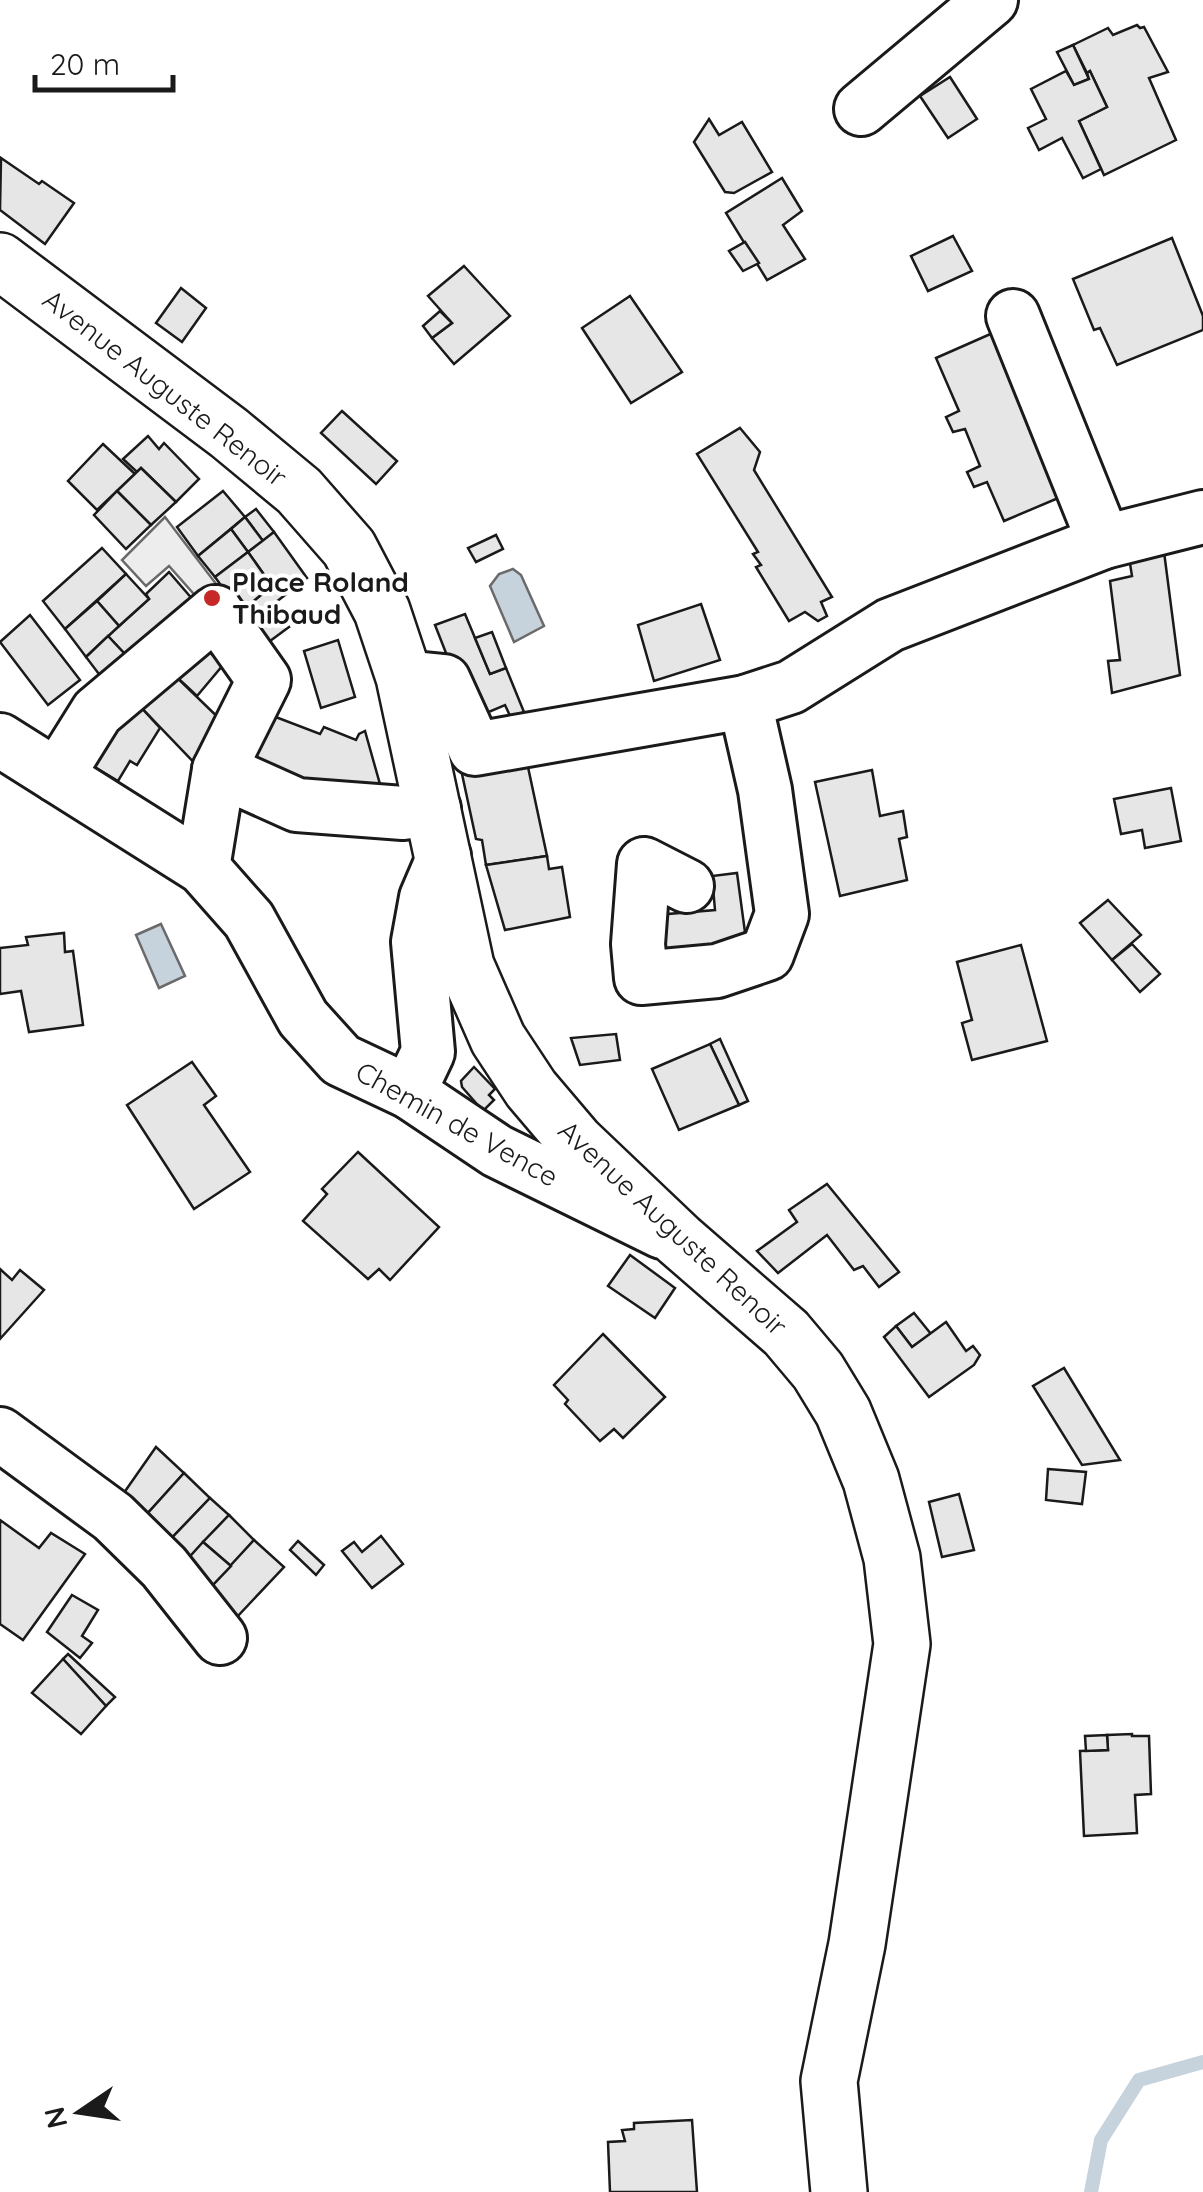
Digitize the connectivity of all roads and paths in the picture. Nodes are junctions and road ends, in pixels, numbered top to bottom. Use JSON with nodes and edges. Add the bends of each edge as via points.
{"nodes":[{"id":1,"x":991,"y":0,"type":"edge"},
{"id":2,"x":861,"y":109,"type":"dead end"},
{"id":3,"x":0,"y":262,"type":"edge"},
{"id":4,"x":1013,"y":316,"type":"dead end"},
{"id":5,"x":1203,"y":517,"type":"edge"},
{"id":6,"x":1104,"y":542,"type":"junction"},
{"id":7,"x":404,"y":678,"type":"junction"},
{"id":8,"x":745,"y":702,"type":"junction"},
{"id":9,"x":0,"y":740,"type":"edge"},
{"id":10,"x":219,"y":770,"type":"junction"},
{"id":11,"x":57,"y":776,"type":"junction"},
{"id":12,"x":439,"y":832,"type":"junction"},
{"id":13,"x":203,"y":868,"type":"junction"},
{"id":14,"x":687,"y":886,"type":"dead end"},
{"id":15,"x":409,"y":1092,"type":"junction"},
{"id":16,"x":679,"y":1240,"type":"junction"},
{"id":17,"x":0,"y":1434,"type":"edge"},
{"id":18,"x":220,"y":1638,"type":"dead end"},
{"id":19,"x":839,"y":2192,"type":"edge"}],
"edges":[{"from":1,"to":2,"type":"street"},
{"from":3,"to":7,"type":"main road","name":"Avenue Auguste Renoir","via":[[299,491],[349,548],[382,611]]},
{"from":4,"to":6,"type":"street"},
{"from":5,"to":6,"type":"street"},
{"from":6,"to":8,"type":"street","via":[[890,625],[791,687]]},
{"from":7,"to":8,"type":"street","via":[[444,681],[475,749]]},
{"from":7,"to":12,"type":"main road","name":"Avenue Auguste Renoir"},
{"from":8,"to":14,"type":"street","via":[[766,790],[782,914],[767,954],[717,971],[642,978],[644,864]]},
{"from":9,"to":11,"type":"street","name":"Chemin de Vence"},
{"from":10,"to":11,"type":"street","via":[[264,680],[216,612],[97,712]]},
{"from":10,"to":12,"type":"street","via":[[298,805],[403,813]]},
{"from":10,"to":13,"type":"street"},
{"from":11,"to":13,"type":"street","name":"Chemin de Vence"},
{"from":12,"to":15,"type":"street","via":[[418,942],[428,1052]]},
{"from":12,"to":16,"type":"main road","name":"Avenue Auguste Renoir","via":[[466,966],[498,1038],[576,1142]]},
{"from":13,"to":15,"type":"street","name":"Chemin de Vence","via":[[248,920],[302,1018],[340,1060]]},
{"from":15,"to":16,"type":"street","name":"Chemin de Vence","via":[[497,1150]]},
{"from":16,"to":19,"type":"main road","name":"Avenue Auguste Renoir","via":[[762,1309],[818,1370],[871,1480],[892,1558],[902,1644],[829,2081]]},
{"from":17,"to":18,"type":"street","via":[[113,1517],[164,1567]]}]}
